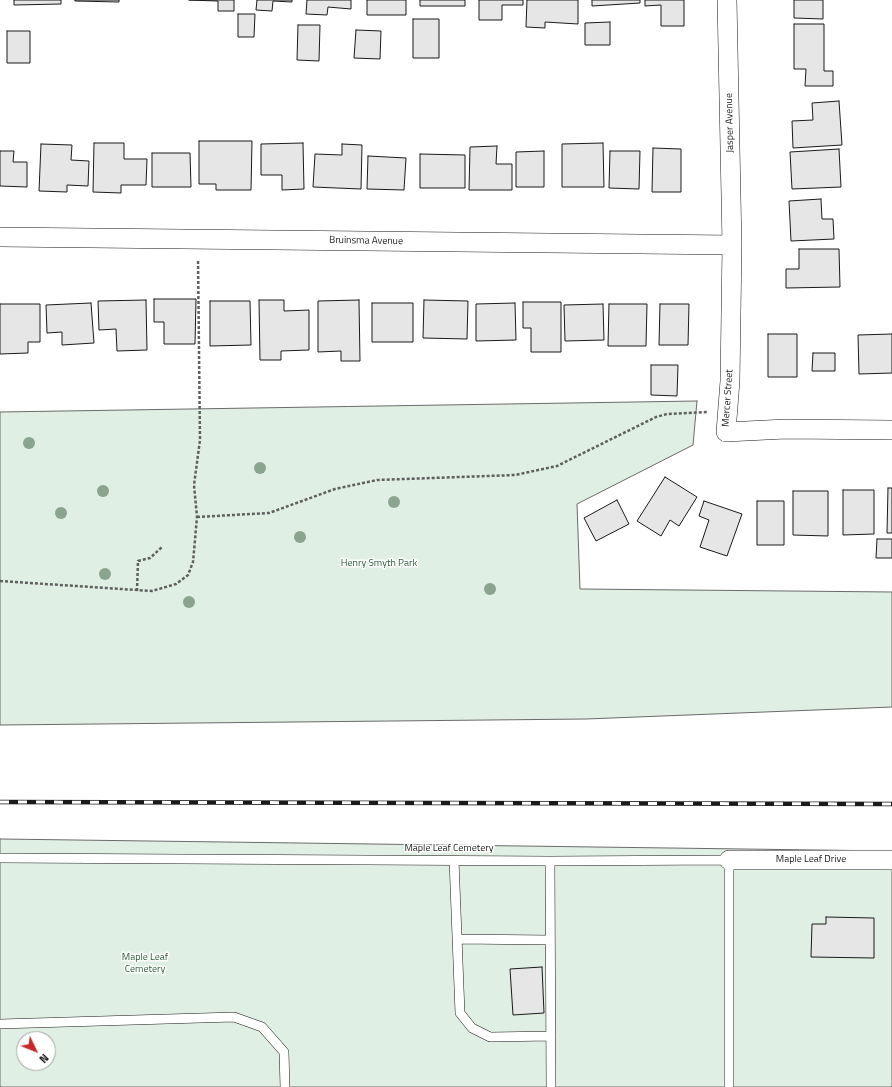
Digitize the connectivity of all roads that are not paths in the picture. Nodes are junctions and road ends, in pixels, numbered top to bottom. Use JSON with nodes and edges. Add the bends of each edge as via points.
{"nodes":[{"id":1,"x":727,"y":0,"type":"edge"},
{"id":2,"x":0,"y":237,"type":"edge"},
{"id":3,"x":732,"y":245,"type":"junction"},
{"id":4,"x":892,"y":430,"type":"edge"},
{"id":5,"x":0,"y":858,"type":"edge"},
{"id":6,"x":454,"y":860,"type":"junction"},
{"id":7,"x":729,"y":860,"type":"junction"},
{"id":8,"x":892,"y":860,"type":"edge"},
{"id":9,"x":550,"y":861,"type":"junction"},
{"id":10,"x":457,"y":939,"type":"junction"},
{"id":11,"x":550,"y":940,"type":"junction"},
{"id":12,"x":0,"y":1024,"type":"edge"},
{"id":13,"x":551,"y":1036,"type":"junction"},
{"id":14,"x":285,"y":1087,"type":"edge"},
{"id":15,"x":552,"y":1087,"type":"edge"},
{"id":16,"x":729,"y":1087,"type":"edge"}],
"edges":[{"from":1,"to":3,"type":"street","name":"Jasper Avenue"},
{"from":2,"to":3,"type":"street","name":"Bruinsma Avenue"},
{"from":3,"to":4,"type":"street","name":"Mercer Street","via":[[730,381],[726,432],[786,429]]},
{"from":5,"to":6,"type":"lane","name":"Maple Leaf Cemetery"},
{"from":6,"to":9,"type":"lane","name":"Maple Leaf Cemetery"},
{"from":6,"to":10,"type":"lane"},
{"from":7,"to":8,"type":"street","name":"Maple Leaf Drive"},
{"from":7,"to":9,"type":"lane","name":"Maple Leaf Cemetery"},
{"from":7,"to":16,"type":"lane"},
{"from":9,"to":11,"type":"lane"},
{"from":10,"to":11,"type":"lane"},
{"from":10,"to":13,"type":"lane","via":[[460,1013],[472,1028],[490,1037]]},
{"from":11,"to":13,"type":"lane"},
{"from":12,"to":14,"type":"lane","via":[[234,1017],[262,1027],[284,1052]]},
{"from":13,"to":15,"type":"lane"}]}
